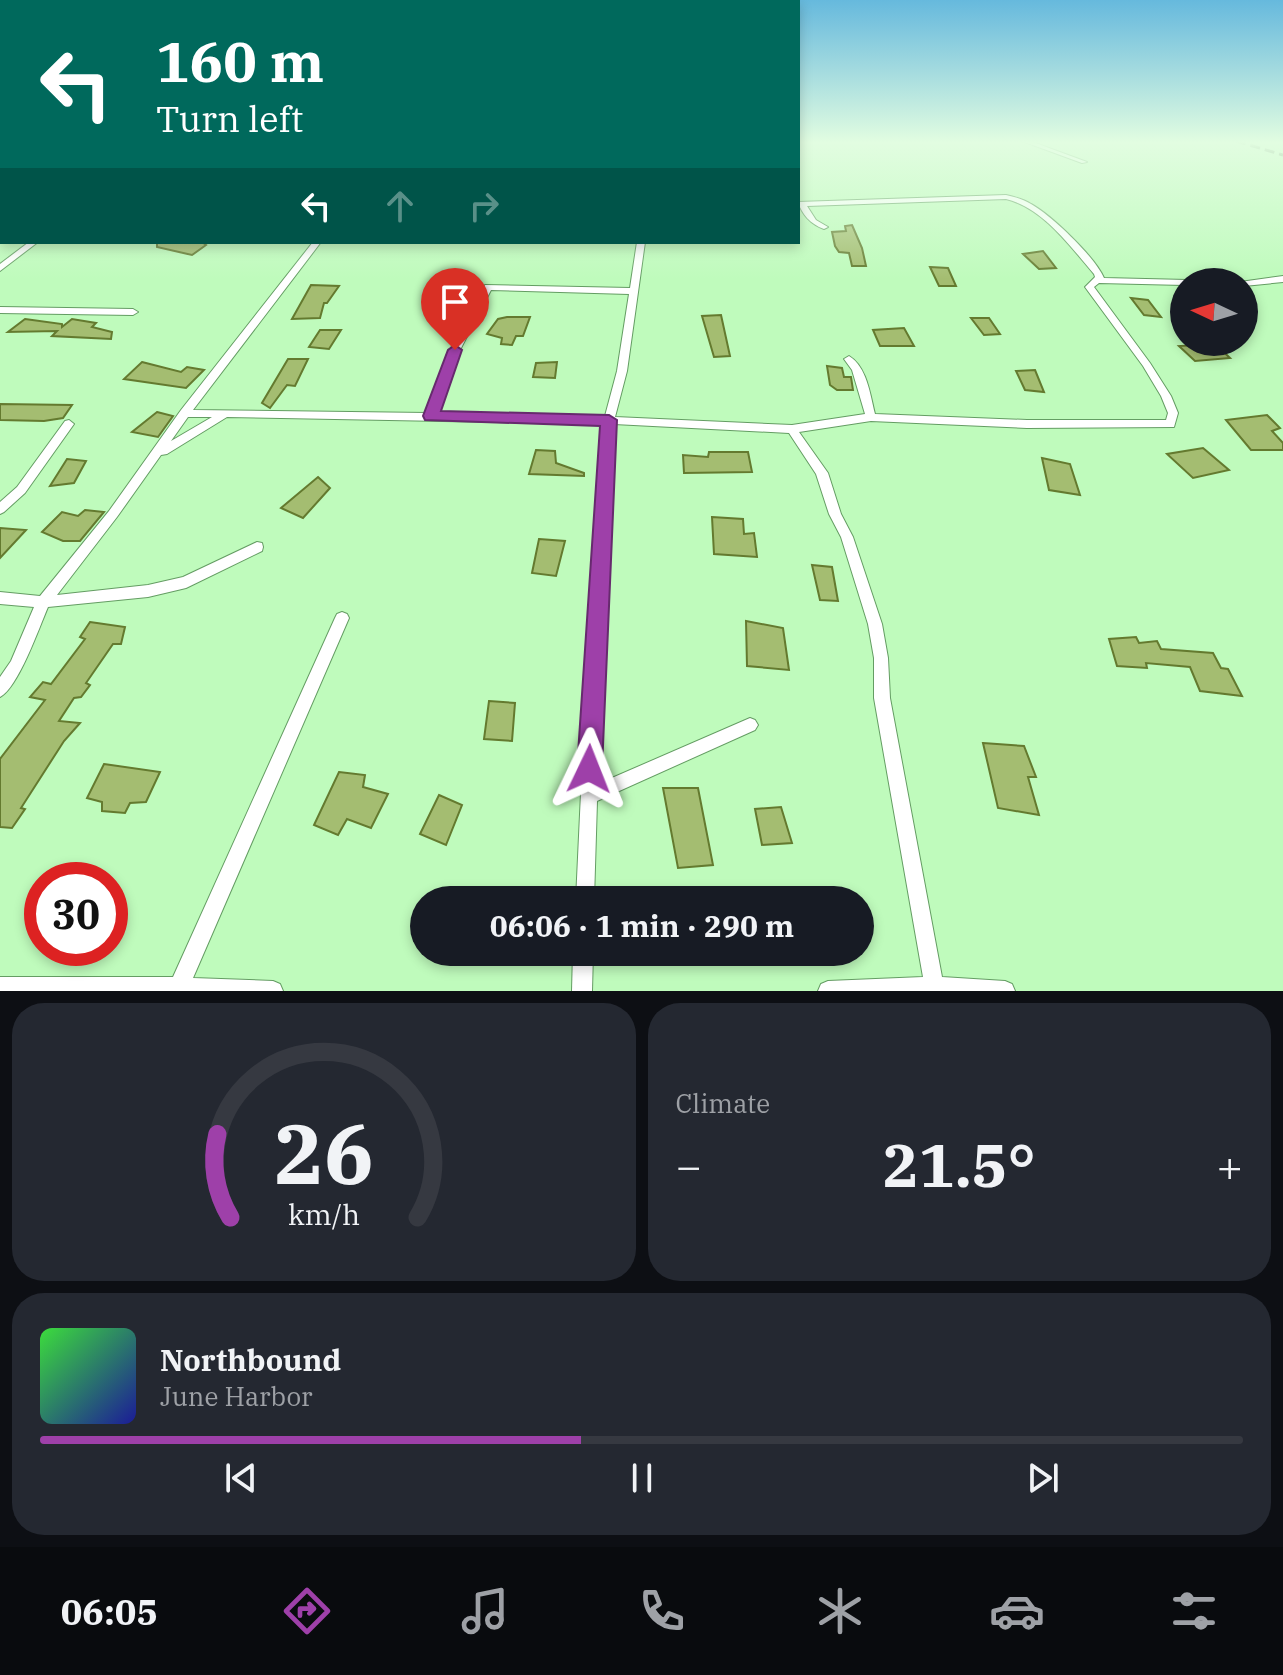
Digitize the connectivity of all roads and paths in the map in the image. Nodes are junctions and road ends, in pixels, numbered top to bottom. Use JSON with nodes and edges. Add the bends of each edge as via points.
{"nodes":[{"id":1,"x":800,"y":204,"type":"edge"},
{"id":2,"x":824,"y":227,"type":"dead end"},
{"id":3,"x":31,"y":244,"type":"edge"},
{"id":4,"x":315,"y":244,"type":"edge"},
{"id":5,"x":641,"y":244,"type":"edge"},
{"id":6,"x":0,"y":268,"type":"edge"},
{"id":7,"x":1283,"y":279,"type":"edge"},
{"id":8,"x":1098,"y":280,"type":"junction"},
{"id":9,"x":1170,"y":282,"type":"edge"},
{"id":10,"x":1258,"y":282,"type":"edge"},
{"id":11,"x":633,"y":291,"type":"junction"},
{"id":12,"x":0,"y":310,"type":"edge"},
{"id":13,"x":133,"y":312,"type":"dead end"},
{"id":14,"x":849,"y":359,"type":"dead end"},
{"id":15,"x":185,"y":413,"type":"junction"},
{"id":16,"x":224,"y":414,"type":"junction"},
{"id":17,"x":431,"y":416,"type":"junction"},
{"id":18,"x":871,"y":417,"type":"junction"},
{"id":19,"x":609,"y":420,"type":"junction"},
{"id":20,"x":69,"y":424,"type":"dead end"},
{"id":21,"x":792,"y":429,"type":"junction"},
{"id":22,"x":151,"y":460,"type":"junction"},
{"id":23,"x":0,"y":509,"type":"edge"},
{"id":24,"x":257,"y":547,"type":"dead end"},
{"id":25,"x":0,"y":598,"type":"edge"},
{"id":26,"x":43,"y":602,"type":"junction"},
{"id":27,"x":342,"y":618,"type":"dead end"},
{"id":28,"x":0,"y":690,"type":"edge"},
{"id":29,"x":750,"y":725,"type":"dead end"},
{"id":30,"x":588,"y":797,"type":"junction"},
{"id":31,"x":585,"y":886,"type":"edge"},
{"id":32,"x":583,"y":966,"type":"edge"},
{"id":33,"x":934,"y":986,"type":"junction"},
{"id":34,"x":0,"y":987,"type":"edge"},
{"id":35,"x":179,"y":987,"type":"junction"},
{"id":36,"x":273,"y":991,"type":"edge"},
{"id":37,"x":582,"y":991,"type":"edge"},
{"id":38,"x":828,"y":991,"type":"edge"},
{"id":39,"x":1005,"y":991,"type":"edge"}],
"edges":[{"from":1,"to":2,"type":"street","via":[[813,222]]},
{"from":1,"to":8,"type":"street","via":[[1014,197],[1056,228],[1098,273]]},
{"from":3,"to":6,"type":"street"},
{"from":4,"to":15,"type":"street"},
{"from":5,"to":11,"type":"street"},
{"from":7,"to":10,"type":"street"},
{"from":8,"to":9,"type":"street"},
{"from":8,"to":18,"type":"street","via":[[1091,291],[1163,392],[1173,413],[1170,424]]},
{"from":11,"to":17,"type":"street","via":[[488,287],[455,350]]},
{"from":11,"to":19,"type":"street"},
{"from":12,"to":13,"type":"street"},
{"from":14,"to":18,"type":"street"},
{"from":15,"to":16,"type":"street"},
{"from":15,"to":22,"type":"street"},
{"from":16,"to":17,"type":"street"},
{"from":16,"to":22,"type":"street"},
{"from":17,"to":19,"type":"street"},
{"from":18,"to":21,"type":"street"},
{"from":19,"to":21,"type":"street"},
{"from":19,"to":30,"type":"street"},
{"from":20,"to":23,"type":"street","via":[[21,490]]},
{"from":21,"to":33,"type":"street","via":[[822,473],[875,624],[885,713]]},
{"from":22,"to":26,"type":"street"},
{"from":24,"to":26,"type":"street","via":[[169,587]]},
{"from":25,"to":26,"type":"street"},
{"from":26,"to":28,"type":"street"},
{"from":27,"to":35,"type":"street"},
{"from":29,"to":30,"type":"street"},
{"from":30,"to":31,"type":"street"},
{"from":32,"to":37,"type":"street"},
{"from":33,"to":38,"type":"street"},
{"from":33,"to":39,"type":"street"},
{"from":34,"to":35,"type":"street"},
{"from":35,"to":36,"type":"street"}]}
